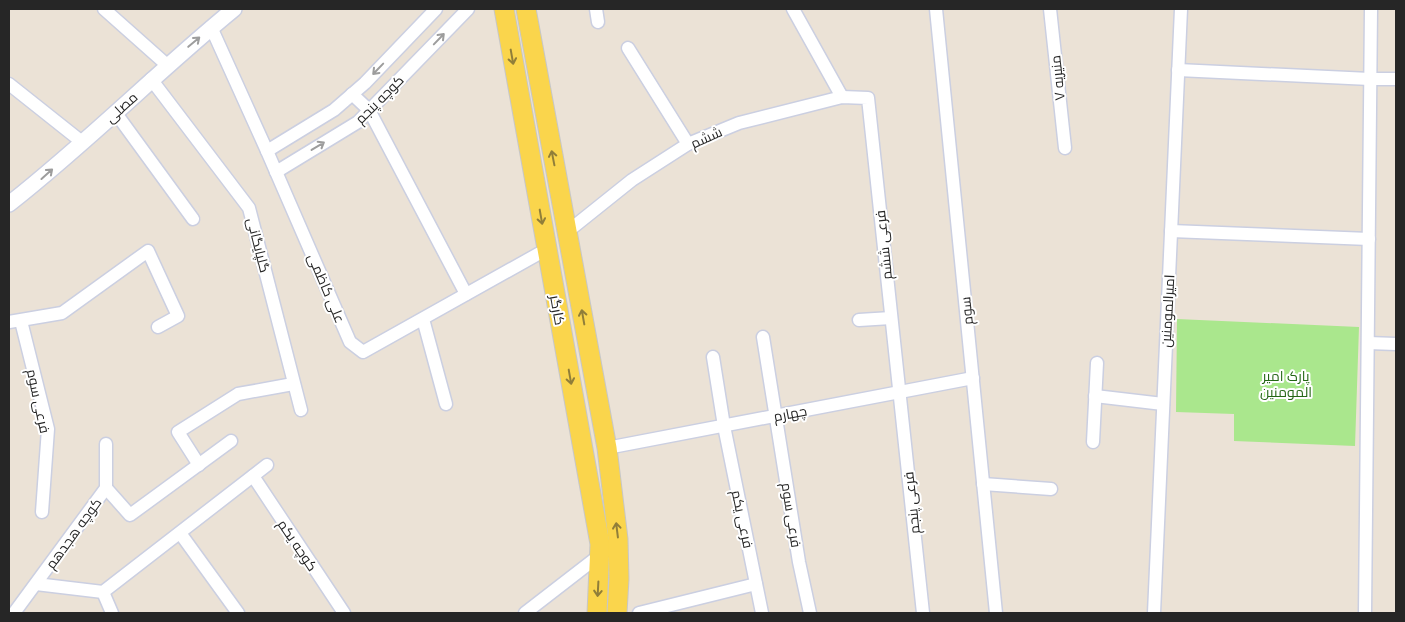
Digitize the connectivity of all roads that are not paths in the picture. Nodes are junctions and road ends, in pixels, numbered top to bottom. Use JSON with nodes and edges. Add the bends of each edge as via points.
{"nodes":[{"id":1,"x":104,"y":9,"type":"edge"},
{"id":2,"x":234,"y":9,"type":"edge"},
{"id":3,"x":436,"y":9,"type":"edge"},
{"id":4,"x":468,"y":9,"type":"edge"},
{"id":5,"x":504,"y":9,"type":"edge"},
{"id":6,"x":526,"y":9,"type":"edge"},
{"id":7,"x":596,"y":9,"type":"edge"},
{"id":8,"x":793,"y":9,"type":"edge"},
{"id":9,"x":936,"y":9,"type":"edge"},
{"id":10,"x":1050,"y":9,"type":"edge"},
{"id":11,"x":1181,"y":9,"type":"edge"},
{"id":12,"x":1371,"y":9,"type":"edge"},
{"id":13,"x":598,"y":22,"type":"dead end"},
{"id":14,"x":211,"y":27,"type":"junction"},
{"id":15,"x":628,"y":48,"type":"dead end"},
{"id":16,"x":167,"y":65,"type":"junction"},
{"id":17,"x":1178,"y":70,"type":"junction"},
{"id":18,"x":152,"y":79,"type":"junction"},
{"id":19,"x":1370,"y":79,"type":"junction"},
{"id":20,"x":1396,"y":79,"type":"edge"},
{"id":21,"x":9,"y":84,"type":"edge"},
{"id":22,"x":352,"y":94,"type":"junction"},
{"id":23,"x":842,"y":97,"type":"junction"},
{"id":24,"x":868,"y":98,"type":"joint"},
{"id":25,"x":369,"y":110,"type":"junction"},
{"id":26,"x":115,"y":112,"type":"junction"},
{"id":27,"x":82,"y":142,"type":"junction"},
{"id":28,"x":688,"y":144,"type":"junction"},
{"id":29,"x":1065,"y":148,"type":"dead end"},
{"id":30,"x":267,"y":151,"type":"junction"},
{"id":31,"x":276,"y":172,"type":"junction"},
{"id":32,"x":9,"y":204,"type":"edge"},
{"id":33,"x":193,"y":219,"type":"dead end"},
{"id":34,"x":1171,"y":231,"type":"junction"},
{"id":35,"x":567,"y":232,"type":"junction"},
{"id":36,"x":1369,"y":239,"type":"junction"},
{"id":37,"x":547,"y":249,"type":"junction"},
{"id":38,"x":466,"y":294,"type":"junction"},
{"id":39,"x":423,"y":318,"type":"junction"},
{"id":40,"x":891,"y":318,"type":"junction"},
{"id":41,"x":859,"y":320,"type":"dead end"},
{"id":42,"x":15,"y":321,"type":"edge"},
{"id":43,"x":158,"y":327,"type":"dead end"},
{"id":44,"x":763,"y":337,"type":"dead end"},
{"id":45,"x":1368,"y":344,"type":"junction"},
{"id":46,"x":1396,"y":344,"type":"edge"},
{"id":47,"x":712,"y":357,"type":"dead end"},
{"id":48,"x":1098,"y":363,"type":"dead end"},
{"id":49,"x":973,"y":378,"type":"junction"},
{"id":50,"x":293,"y":384,"type":"junction"},
{"id":51,"x":900,"y":392,"type":"junction"},
{"id":52,"x":1096,"y":396,"type":"junction"},
{"id":53,"x":446,"y":404,"type":"dead end"},
{"id":54,"x":1163,"y":404,"type":"junction"},
{"id":55,"x":301,"y":410,"type":"dead end"},
{"id":56,"x":777,"y":415,"type":"junction"},
{"id":57,"x":724,"y":426,"type":"junction"},
{"id":58,"x":231,"y":441,"type":"dead end"},
{"id":59,"x":1093,"y":442,"type":"dead end"},
{"id":60,"x":106,"y":444,"type":"dead end"},
{"id":61,"x":607,"y":448,"type":"junction"},
{"id":62,"x":199,"y":465,"type":"junction"},
{"id":63,"x":268,"y":465,"type":"dead end"},
{"id":64,"x":253,"y":476,"type":"junction"},
{"id":65,"x":983,"y":484,"type":"junction"},
{"id":66,"x":106,"y":488,"type":"junction"},
{"id":67,"x":1051,"y":489,"type":"dead end"},
{"id":68,"x":42,"y":512,"type":"dead end"},
{"id":69,"x":180,"y":533,"type":"junction"},
{"id":70,"x":600,"y":555,"type":"junction"},
{"id":71,"x":36,"y":584,"type":"junction"},
{"id":72,"x":756,"y":584,"type":"junction"},
{"id":73,"x":103,"y":592,"type":"junction"},
{"id":74,"x":14,"y":613,"type":"edge"},
{"id":75,"x":112,"y":613,"type":"edge"},
{"id":76,"x":238,"y":613,"type":"edge"},
{"id":77,"x":344,"y":613,"type":"edge"},
{"id":78,"x":525,"y":613,"type":"edge"},
{"id":79,"x":597,"y":613,"type":"edge"},
{"id":80,"x":617,"y":613,"type":"edge"},
{"id":81,"x":639,"y":613,"type":"edge"},
{"id":82,"x":762,"y":613,"type":"edge"},
{"id":83,"x":810,"y":613,"type":"edge"},
{"id":84,"x":923,"y":613,"type":"edge"},
{"id":85,"x":996,"y":613,"type":"edge"},
{"id":86,"x":1154,"y":613,"type":"edge"},
{"id":87,"x":1365,"y":613,"type":"edge"}],
"edges":[{"from":1,"to":16,"type":"street"},
{"from":2,"to":14,"type":"street","name":"مصلی"},
{"from":3,"to":22,"type":"street","one_way":true},
{"from":25,"to":4,"type":"street","name":"کوچه پنجم","one_way":true},
{"from":5,"to":37,"type":"main road","name":"کارگر","one_way":true},
{"from":35,"to":6,"type":"main road","name":"کارگر","one_way":true},
{"from":7,"to":13,"type":"street"},
{"from":8,"to":23,"type":"street"},
{"from":9,"to":49,"type":"street","name":"سوم"},
{"from":10,"to":29,"type":"street","name":"منیریه ۷"},
{"from":11,"to":17,"type":"street","name":"امیرالمومنین"},
{"from":12,"to":19,"type":"street"},
{"from":16,"to":14,"type":"street","name":"مصلی","one_way":true},
{"from":14,"to":30,"type":"street","name":"علی کاظمی"},
{"from":15,"to":28,"type":"street"},
{"from":16,"to":18,"type":"street","name":"مصلی"},
{"from":17,"to":19,"type":"street"},
{"from":17,"to":34,"type":"street","name":"امیرالمومنین"},
{"from":18,"to":26,"type":"street","name":"مصلی"},
{"from":18,"to":50,"type":"street","name":"گلپایگانی","via":[[249,208]]},
{"from":19,"to":20,"type":"street"},
{"from":19,"to":36,"type":"street"},
{"from":21,"to":27,"type":"street"},
{"from":22,"to":25,"type":"street"},
{"from":22,"to":30,"type":"street","via":[[334,110]]},
{"from":23,"to":24,"type":"street","name":"ششم"},
{"from":23,"to":28,"type":"street","name":"ششم","via":[[739,123]]},
{"from":24,"to":40,"type":"street","name":"فرعی ششم"},
{"from":31,"to":25,"type":"street","name":"کوچه پنجم","one_way":true,"via":[[358,122]]},
{"from":25,"to":38,"type":"street"},
{"from":26,"to":27,"type":"street","name":"مصلی"},
{"from":26,"to":33,"type":"street"},
{"from":32,"to":27,"type":"street","name":"مصلی","one_way":true},
{"from":28,"to":35,"type":"street","name":"ششم","via":[[632,180]]},
{"from":30,"to":31,"type":"street","name":"علی کاظمی"},
{"from":31,"to":39,"type":"street","name":"علی کاظمی","via":[[350,342],[363,352]]},
{"from":34,"to":36,"type":"street"},
{"from":34,"to":54,"type":"street","name":"امیرالمومنین"},
{"from":61,"to":35,"type":"main road","name":"کارگر","one_way":true},
{"from":36,"to":45,"type":"street"},
{"from":37,"to":38,"type":"street","name":"علی کاظمی"},
{"from":37,"to":70,"type":"main road","name":"کارگر","one_way":true},
{"from":38,"to":39,"type":"street","name":"علی کاظمی"},
{"from":39,"to":53,"type":"street"},
{"from":40,"to":41,"type":"street"},
{"from":40,"to":51,"type":"street","name":"فرعی ششم"},
{"from":42,"to":43,"type":"street","via":[[62,313],[148,251],[178,316]]},
{"from":42,"to":68,"type":"street","name":"فرعی سوم","via":[[48,429]]},
{"from":44,"to":56,"type":"street","name":"فرعی سوم"},
{"from":45,"to":46,"type":"street"},
{"from":45,"to":87,"type":"street"},
{"from":47,"to":57,"type":"street","name":"فرعی یکم"},
{"from":48,"to":52,"type":"street"},
{"from":49,"to":51,"type":"street","name":"چهارم"},
{"from":49,"to":65,"type":"street","name":"سوم"},
{"from":50,"to":55,"type":"street","name":"گلپایگانی"},
{"from":50,"to":62,"type":"street","via":[[238,394],[178,432]]},
{"from":51,"to":56,"type":"street","name":"چهارم"},
{"from":51,"to":84,"type":"street","name":"فرعی پنجم"},
{"from":52,"to":54,"type":"street"},
{"from":52,"to":59,"type":"street"},
{"from":54,"to":86,"type":"street","name":"امیرالمومنین"},
{"from":56,"to":57,"type":"street","name":"چهارم"},
{"from":56,"to":83,"type":"street","name":"فرعی سوم"},
{"from":57,"to":61,"type":"street","name":"چهارم"},
{"from":57,"to":72,"type":"street","name":"فرعی یکم"},
{"from":58,"to":62,"type":"street"},
{"from":60,"to":66,"type":"street","name":"کوچه هجدهم"},
{"from":80,"to":61,"type":"main road","name":"کارگر","one_way":true,"via":[[618,539]]},
{"from":62,"to":66,"type":"street","via":[[130,515]]},
{"from":63,"to":64,"type":"street"},
{"from":64,"to":69,"type":"street"},
{"from":64,"to":77,"type":"street","name":"کوچه یکم"},
{"from":65,"to":67,"type":"street"},
{"from":65,"to":85,"type":"street","name":"سوم"},
{"from":66,"to":71,"type":"street","name":"کوچه هجدهم"},
{"from":69,"to":73,"type":"street"},
{"from":69,"to":76,"type":"street"},
{"from":70,"to":78,"type":"street"},
{"from":70,"to":79,"type":"main road","name":"کارگر","one_way":true},
{"from":71,"to":73,"type":"street"},
{"from":71,"to":74,"type":"street","name":"کوچه هجدهم"},
{"from":72,"to":81,"type":"street"},
{"from":72,"to":82,"type":"street","name":"فرعی یکم"},
{"from":73,"to":75,"type":"street"}]}
